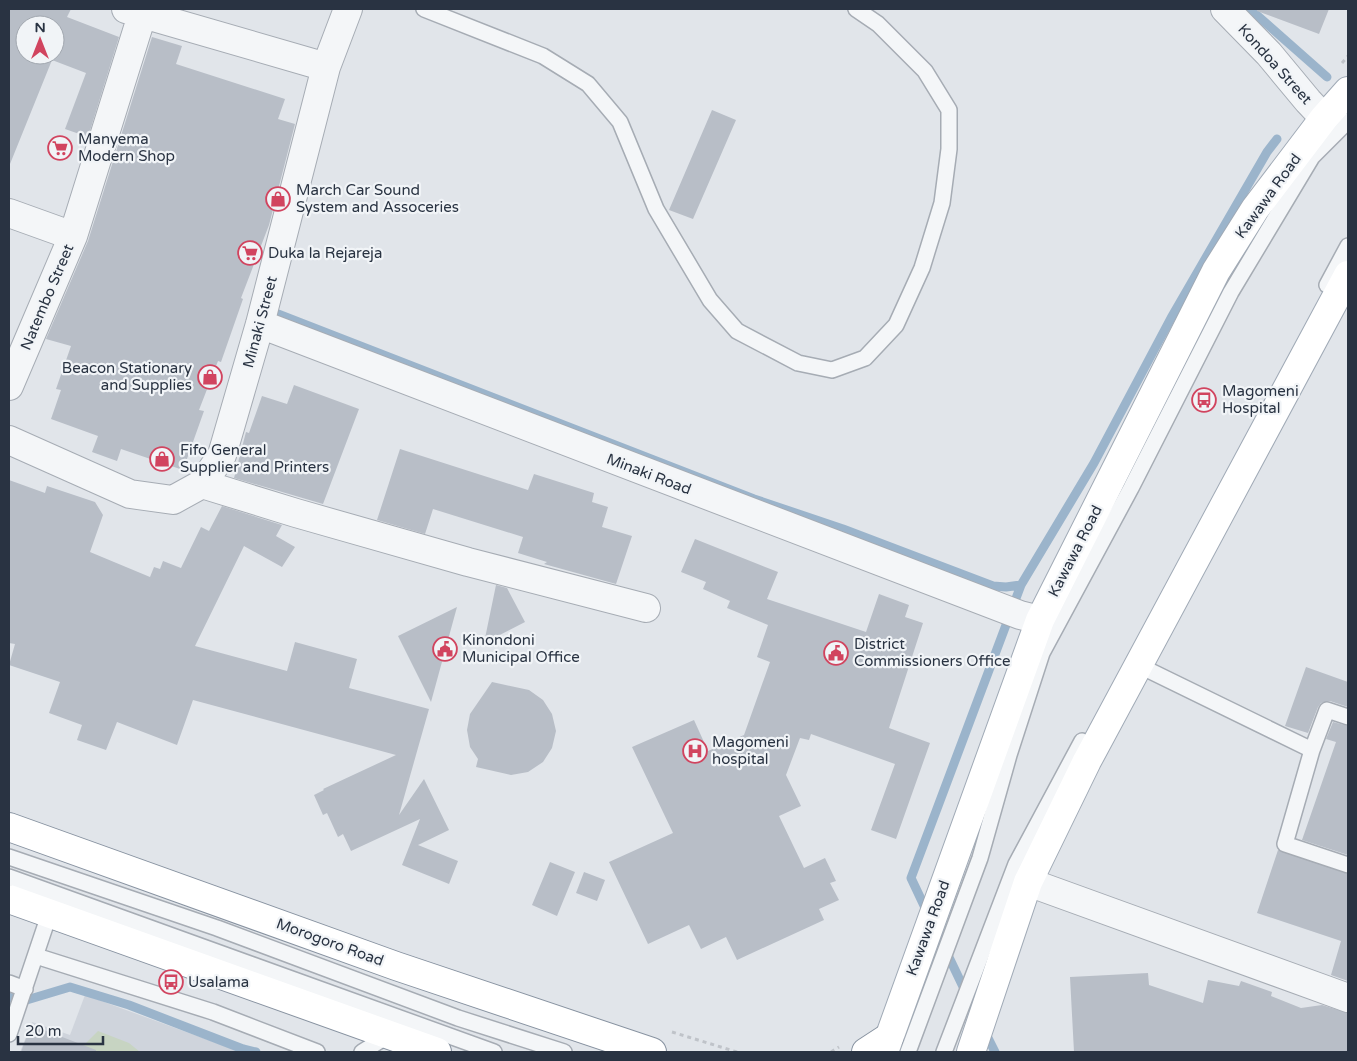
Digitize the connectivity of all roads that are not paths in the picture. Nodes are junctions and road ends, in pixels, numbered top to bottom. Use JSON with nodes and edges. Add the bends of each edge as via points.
{"nodes":[{"id":1,"x":348,"y":9,"type":"edge"},
{"id":2,"x":424,"y":9,"type":"edge"},
{"id":3,"x":856,"y":9,"type":"edge"},
{"id":4,"x":1225,"y":9,"type":"edge"},
{"id":5,"x":134,"y":12,"type":"edge"},
{"id":6,"x":326,"y":67,"type":"junction"},
{"id":7,"x":1348,"y":91,"type":"edge"},
{"id":8,"x":1336,"y":119,"type":"edge"},
{"id":9,"x":9,"y":213,"type":"edge"},
{"id":10,"x":73,"y":236,"type":"junction"},
{"id":11,"x":1348,"y":246,"type":"edge"},
{"id":12,"x":1348,"y":275,"type":"edge"},
{"id":13,"x":260,"y":324,"type":"junction"},
{"id":14,"x":9,"y":386,"type":"edge"},
{"id":15,"x":9,"y":440,"type":"edge"},
{"id":16,"x":202,"y":484,"type":"junction"},
{"id":17,"x":646,"y":608,"type":"dead end"},
{"id":18,"x":1040,"y":620,"type":"junction"},
{"id":19,"x":1138,"y":665,"type":"junction"},
{"id":20,"x":1348,"y":718,"type":"edge"},
{"id":21,"x":1312,"y":750,"type":"junction"},
{"id":22,"x":9,"y":827,"type":"edge"},
{"id":23,"x":9,"y":857,"type":"edge"},
{"id":24,"x":1348,"y":865,"type":"edge"},
{"id":25,"x":9,"y":877,"type":"edge"},
{"id":26,"x":1028,"y":882,"type":"junction"},
{"id":27,"x":9,"y":899,"type":"edge"},
{"id":28,"x":50,"y":912,"type":"junction"},
{"id":29,"x":36,"y":956,"type":"junction"},
{"id":30,"x":9,"y":982,"type":"edge"},
{"id":31,"x":25,"y":989,"type":"junction"},
{"id":32,"x":1348,"y":998,"type":"edge"},
{"id":33,"x":9,"y":1034,"type":"edge"},
{"id":34,"x":389,"y":1035,"type":"junction"},
{"id":35,"x":893,"y":1047,"type":"edge"},
{"id":36,"x":317,"y":1052,"type":"edge"},
{"id":37,"x":362,"y":1052,"type":"edge"},
{"id":38,"x":437,"y":1052,"type":"edge"},
{"id":39,"x":494,"y":1052,"type":"edge"},
{"id":40,"x":564,"y":1052,"type":"edge"},
{"id":41,"x":652,"y":1052,"type":"edge"},
{"id":42,"x":866,"y":1052,"type":"edge"},
{"id":43,"x":944,"y":1052,"type":"edge"},
{"id":44,"x":971,"y":1052,"type":"edge"}],
"edges":[{"from":1,"to":6,"type":"street","name":"Minaki Street"},
{"from":2,"to":3,"type":"lane","via":[[544,56],[588,84],[620,122],[656,209],[710,300],[738,332],[798,363],[832,370],[865,358],[896,325],[922,268],[942,203],[949,149],[949,110],[925,71],[878,24]]},
{"from":4,"to":8,"type":"street","name":"Kondoa Street","via":[[1308,102]]},
{"from":5,"to":6,"type":"street"},
{"from":5,"to":10,"type":"street","name":"Natembo Street"},
{"from":6,"to":13,"type":"street","name":"Minaki Street"},
{"from":7,"to":8,"type":"main road","name":"Kawawa Road"},
{"from":8,"to":18,"type":"main road","name":"Kawawa Road","via":[[1255,209],[1216,272]]},
{"from":8,"to":35,"type":"lane","name":"Kawawa Road","via":[[1231,292],[1042,653],[980,858]]},
{"from":9,"to":10,"type":"street","name":"Natembo Street"},
{"from":10,"to":14,"type":"street","name":"Natembo Street"},
{"from":11,"to":43,"type":"lane","via":[[1016,864]]},
{"from":12,"to":19,"type":"main road"},
{"from":13,"to":16,"type":"street","name":"Minaki Street","via":[[222,455]]},
{"from":13,"to":18,"type":"street","name":"Minaki Road"},
{"from":15,"to":16,"type":"street","name":"Minaki Street","via":[[130,494],[173,500]]},
{"from":16,"to":17,"type":"street","via":[[468,562]]},
{"from":18,"to":35,"type":"main road","name":"Kawawa Road"},
{"from":19,"to":21,"type":"lane"},
{"from":19,"to":26,"type":"main road"},
{"from":20,"to":21,"type":"lane","via":[[1327,710]]},
{"from":21,"to":24,"type":"lane","via":[[1285,844]]},
{"from":22,"to":41,"type":"main road","name":"Morogoro Road","via":[[396,966]]},
{"from":23,"to":40,"type":"lane","name":"Morogoro Road","via":[[217,928],[458,1018]]},
{"from":25,"to":39,"type":"lane"},
{"from":26,"to":32,"type":"street"},
{"from":26,"to":44,"type":"main road"},
{"from":27,"to":28,"type":"main road"},
{"from":28,"to":29,"type":"lane"},
{"from":28,"to":34,"type":"main road"},
{"from":29,"to":31,"type":"lane"},
{"from":29,"to":36,"type":"lane","via":[[213,1012]]},
{"from":30,"to":31,"type":"lane"},
{"from":31,"to":33,"type":"lane"},
{"from":34,"to":37,"type":"lane"},
{"from":34,"to":38,"type":"main road"},
{"from":35,"to":42,"type":"main road"}]}
